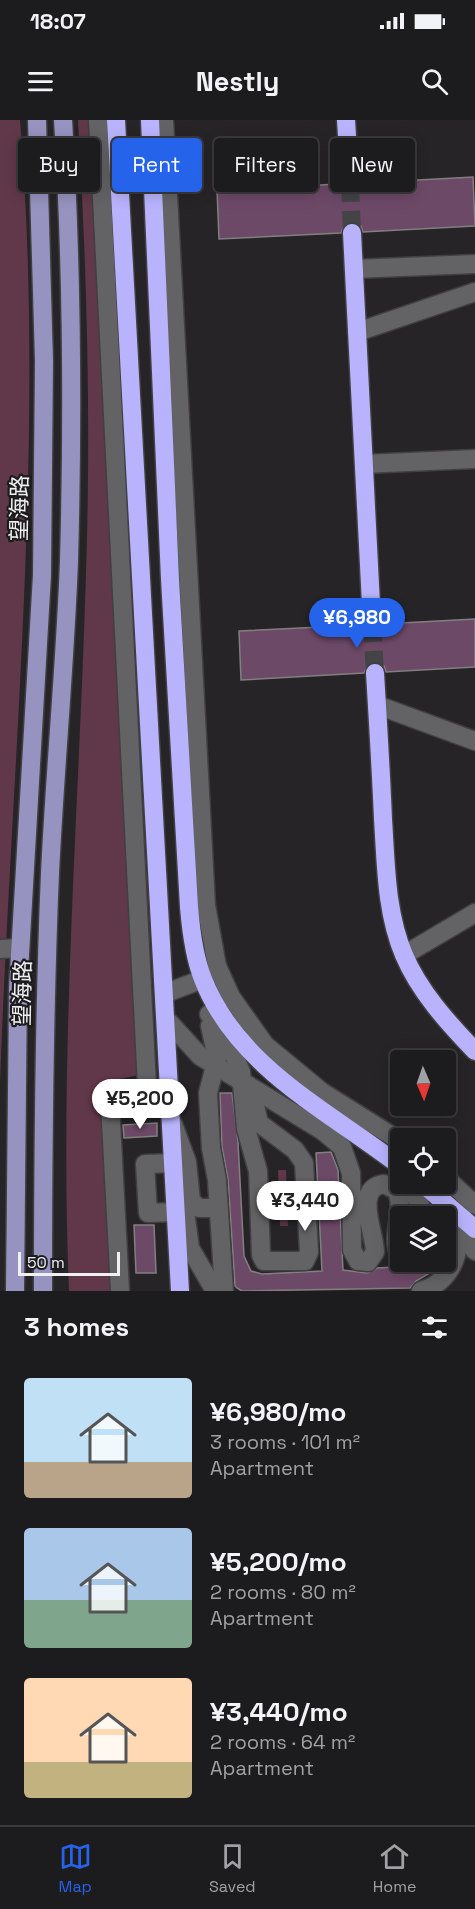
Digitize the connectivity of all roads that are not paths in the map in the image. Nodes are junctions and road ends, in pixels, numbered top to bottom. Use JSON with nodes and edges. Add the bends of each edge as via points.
{"nodes":[{"id":1,"x":37,"y":120,"type":"edge"},
{"id":2,"x":63,"y":120,"type":"edge"},
{"id":3,"x":98,"y":120,"type":"edge"},
{"id":4,"x":116,"y":120,"type":"edge"},
{"id":5,"x":150,"y":120,"type":"edge"},
{"id":6,"x":164,"y":120,"type":"edge"},
{"id":7,"x":346,"y":120,"type":"edge"},
{"id":8,"x":347,"y":138,"type":"edge"},
{"id":9,"x":352,"y":233,"type":"tunnel mouth"},
{"id":10,"x":475,"y":264,"type":"edge"},
{"id":11,"x":354,"y":269,"type":"junction"},
{"id":12,"x":475,"y":292,"type":"edge"},
{"id":13,"x":357,"y":332,"type":"junction"},
{"id":14,"x":475,"y":459,"type":"edge"},
{"id":15,"x":364,"y":464,"type":"junction"},
{"id":16,"x":372,"y":624,"type":"tunnel mouth"},
{"id":17,"x":375,"y":673,"type":"tunnel mouth"},
{"id":18,"x":377,"y":705,"type":"junction"},
{"id":19,"x":475,"y":741,"type":"edge"},
{"id":20,"x":475,"y":913,"type":"edge"},
{"id":21,"x":20,"y":948,"type":"junction"},
{"id":22,"x":0,"y":949,"type":"edge"},
{"id":23,"x":404,"y":955,"type":"junction"},
{"id":24,"x":203,"y":979,"type":"junction"},
{"id":25,"x":166,"y":993,"type":"junction"},
{"id":26,"x":212,"y":996,"type":"junction"},
{"id":27,"x":209,"y":1014,"type":"junction"},
{"id":28,"x":167,"y":1020,"type":"junction"},
{"id":29,"x":475,"y":1051,"type":"edge"},
{"id":30,"x":216,"y":1064,"type":"junction"},
{"id":31,"x":243,"y":1083,"type":"junction"},
{"id":32,"x":172,"y":1121,"type":"junction"},
{"id":33,"x":390,"y":1135,"type":"edge"},
{"id":34,"x":364,"y":1137,"type":"junction"},
{"id":35,"x":295,"y":1150,"type":"junction"},
{"id":36,"x":390,"y":1158,"type":"edge"},
{"id":37,"x":173,"y":1162,"type":"junction"},
{"id":38,"x":258,"y":1171,"type":"junction"},
{"id":39,"x":390,"y":1171,"type":"edge"},
{"id":40,"x":175,"y":1188,"type":"junction"},
{"id":41,"x":443,"y":1194,"type":"edge"},
{"id":42,"x":454,"y":1194,"type":"edge"},
{"id":43,"x":475,"y":1204,"type":"edge"},
{"id":44,"x":400,"y":1206,"type":"edge"},
{"id":45,"x":218,"y":1208,"type":"junction"},
{"id":46,"x":176,"y":1212,"type":"junction"},
{"id":47,"x":456,"y":1223,"type":"joint"},
{"id":48,"x":475,"y":1229,"type":"edge"},
{"id":49,"x":475,"y":1251,"type":"edge"},
{"id":50,"x":456,"y":1253,"type":"edge"},
{"id":51,"x":178,"y":1267,"type":"junction"},
{"id":52,"x":449,"y":1272,"type":"edge"},
{"id":53,"x":15,"y":1291,"type":"edge"},
{"id":54,"x":43,"y":1291,"type":"edge"},
{"id":55,"x":120,"y":1291,"type":"edge"},
{"id":56,"x":171,"y":1291,"type":"edge"},
{"id":57,"x":180,"y":1291,"type":"edge"},
{"id":58,"x":215,"y":1291,"type":"edge"},
{"id":59,"x":224,"y":1291,"type":"edge"},
{"id":60,"x":422,"y":1291,"type":"edge"}],
"edges":[{"from":1,"to":21,"type":"main road","name":"望海路","via":[[44,361],[42,575]]},
{"from":2,"to":54,"type":"main road","name":"望海路","via":[[70,468],[46,981]]},
{"from":3,"to":55,"type":"lane","via":[[147,1086],[110,1103]]},
{"from":4,"to":25,"type":"highway"},
{"from":5,"to":24,"type":"highway","via":[[189,907]]},
{"from":6,"to":33,"type":"lane","via":[[205,893],[217,966],[231,997],[265,1045],[322,1092]]},
{"from":7,"to":8,"type":"highway"},
{"from":9,"to":11,"type":"highway"},
{"from":10,"to":11,"type":"lane"},
{"from":11,"to":13,"type":"highway"},
{"from":12,"to":13,"type":"lane"},
{"from":13,"to":15,"type":"highway"},
{"from":14,"to":15,"type":"lane"},
{"from":15,"to":16,"type":"highway"},
{"from":17,"to":18,"type":"highway"},
{"from":18,"to":19,"type":"lane"},
{"from":18,"to":23,"type":"highway","via":[[387,885]]},
{"from":20,"to":23,"type":"lane"},
{"from":21,"to":22,"type":"lane"},
{"from":21,"to":53,"type":"main road","name":"望海路"},
{"from":23,"to":29,"type":"highway","via":[[431,1000]]},
{"from":24,"to":25,"type":"lane"},
{"from":24,"to":26,"type":"highway"},
{"from":25,"to":28,"type":"highway"},
{"from":26,"to":27,"type":"lane"},
{"from":26,"to":34,"type":"highway","via":[[263,1064]]},
{"from":27,"to":30,"type":"lane"},
{"from":27,"to":31,"type":"lane","via":[[232,1050]]},
{"from":28,"to":30,"type":"lane","via":[[191,1049]]},
{"from":28,"to":32,"type":"highway"},
{"from":30,"to":31,"type":"lane"},
{"from":30,"to":45,"type":"lane","via":[[208,1093],[219,1117]]},
{"from":31,"to":35,"type":"lane","via":[[254,1101],[259,1124]]},
{"from":31,"to":38,"type":"lane","via":[[246,1129]]},
{"from":31,"to":44,"type":"lane","via":[[323,1131],[346,1154],[351,1173],[351,1251],[358,1261],[368,1262],[375,1252],[369,1192],[384,1184],[396,1190]]},
{"from":32,"to":37,"type":"highway"},
{"from":32,"to":45,"type":"lane","via":[[187,1162],[191,1201],[200,1208]]},
{"from":34,"to":36,"type":"highway"},
{"from":34,"to":39,"type":"lane"},
{"from":35,"to":38,"type":"lane","via":[[264,1154]]},
{"from":35,"to":38,"type":"lane","via":[[304,1163],[306,1176],[309,1252],[305,1261],[271,1263],[262,1259]]},
{"from":37,"to":40,"type":"highway"},
{"from":37,"to":46,"type":"lane","via":[[145,1164],[148,1213]]},
{"from":40,"to":46,"type":"highway"},
{"from":40,"to":58,"type":"lane","via":[[184,1204],[190,1248]]},
{"from":41,"to":48,"type":"highway"},
{"from":42,"to":43,"type":"lane"},
{"from":45,"to":59,"type":"lane"},
{"from":46,"to":51,"type":"highway"},
{"from":47,"to":49,"type":"lane"},
{"from":47,"to":50,"type":"lane"},
{"from":51,"to":56,"type":"lane"},
{"from":51,"to":57,"type":"highway"},
{"from":52,"to":60,"type":"lane","via":[[440,1283]]}]}
